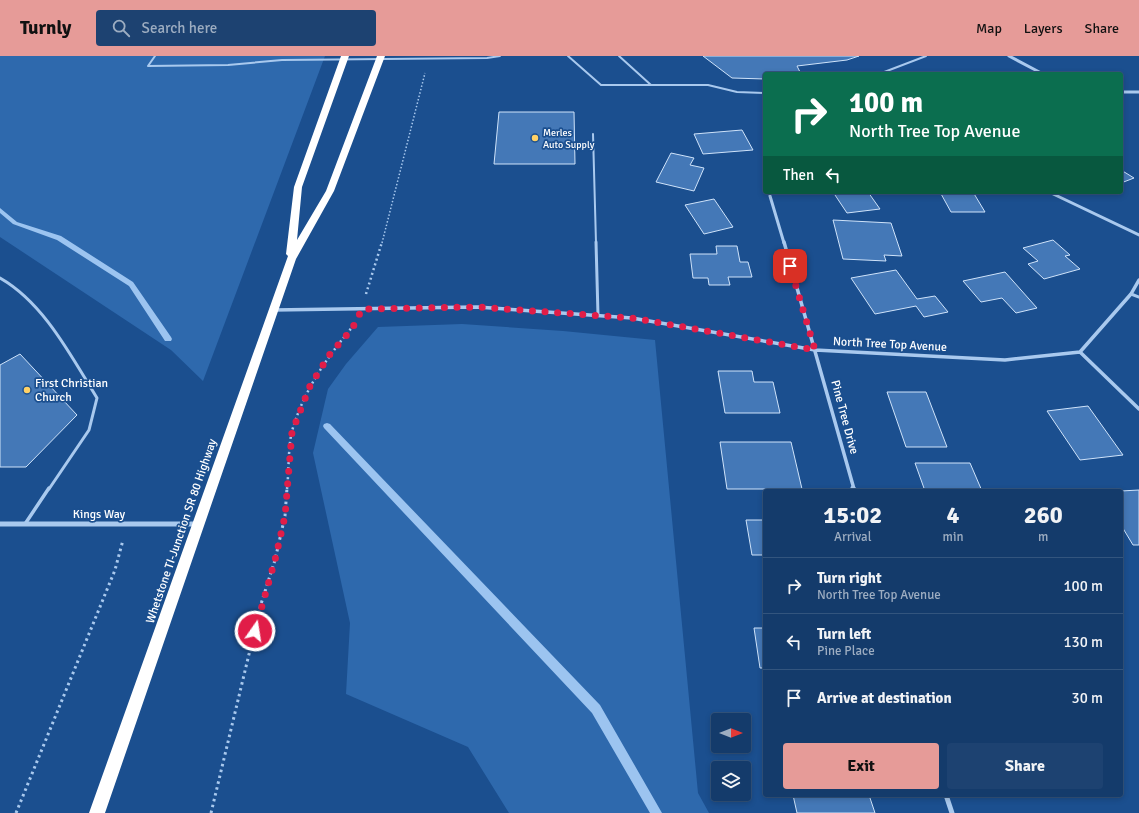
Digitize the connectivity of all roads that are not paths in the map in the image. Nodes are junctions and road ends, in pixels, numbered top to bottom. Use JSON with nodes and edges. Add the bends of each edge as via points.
{"nodes":[{"id":1,"x":155,"y":56,"type":"edge"},
{"id":2,"x":500,"y":56,"type":"edge"},
{"id":3,"x":568,"y":56,"type":"edge"},
{"id":4,"x":619,"y":56,"type":"edge"},
{"id":5,"x":926,"y":56,"type":"edge"},
{"id":6,"x":1009,"y":56,"type":"edge"},
{"id":7,"x":344,"y":58,"type":"edge"},
{"id":8,"x":380,"y":58,"type":"edge"},
{"id":9,"x":884,"y":72,"type":"edge"},
{"id":10,"x":1039,"y":72,"type":"edge"},
{"id":11,"x":651,"y":85,"type":"junction"},
{"id":12,"x":1123,"y":92,"type":"edge"},
{"id":13,"x":1139,"y":92,"type":"edge"},
{"id":14,"x":763,"y":93,"type":"edge"},
{"id":15,"x":593,"y":134,"type":"dead end"},
{"id":16,"x":1053,"y":194,"type":"edge"},
{"id":17,"x":770,"y":196,"type":"dead end"},
{"id":18,"x":1139,"y":235,"type":"edge"},
{"id":19,"x":291,"y":259,"type":"junction"},
{"id":20,"x":0,"y":278,"type":"edge"},
{"id":21,"x":1139,"y":280,"type":"edge"},
{"id":22,"x":1131,"y":294,"type":"junction"},
{"id":23,"x":1139,"y":297,"type":"edge"},
{"id":24,"x":273,"y":310,"type":"junction"},
{"id":25,"x":598,"y":315,"type":"junction"},
{"id":26,"x":815,"y":350,"type":"junction"},
{"id":27,"x":1080,"y":352,"type":"junction"},
{"id":28,"x":1139,"y":409,"type":"edge"},
{"id":29,"x":853,"y":489,"type":"edge"},
{"id":30,"x":0,"y":524,"type":"edge"},
{"id":31,"x":25,"y":524,"type":"junction"},
{"id":32,"x":199,"y":524,"type":"junction"},
{"id":33,"x":947,"y":797,"type":"edge"},
{"id":34,"x":97,"y":813,"type":"edge"},
{"id":35,"x":952,"y":813,"type":"edge"}],
"edges":[{"from":1,"to":7,"type":"lane","via":[[148,66],[228,65]]},
{"from":2,"to":8,"type":"lane"},
{"from":3,"to":11,"type":"lane","via":[[601,86]]},
{"from":4,"to":11,"type":"lane"},
{"from":5,"to":9,"type":"lane"},
{"from":6,"to":10,"type":"street"},
{"from":7,"to":8,"type":"lane"},
{"from":7,"to":19,"type":"highway","name":"Whetstone TI-Junction SR 80 Highway","via":[[298,187]]},
{"from":8,"to":19,"type":"highway","name":"Whetstone TI-Junction SR 80 Highway","via":[[330,191]]},
{"from":11,"to":14,"type":"lane","via":[[708,85],[737,92]]},
{"from":12,"to":13,"type":"street"},
{"from":15,"to":25,"type":"lane"},
{"from":16,"to":18,"type":"street"},
{"from":17,"to":26,"type":"street","name":"Pine Tree Drive"},
{"from":19,"to":24,"type":"highway","name":"Whetstone TI-Junction SR 80 Highway"},
{"from":20,"to":31,"type":"lane","via":[[9,281],[38,311],[98,398],[89,430]]},
{"from":21,"to":22,"type":"street"},
{"from":22,"to":23,"type":"lane"},
{"from":22,"to":27,"type":"street"},
{"from":24,"to":25,"type":"street","name":"North Tree Top Avenue","via":[[477,307]]},
{"from":24,"to":32,"type":"highway","name":"Whetstone TI-Junction SR 80 Highway"},
{"from":25,"to":26,"type":"street","name":"North Tree Top Avenue","via":[[632,318]]},
{"from":26,"to":27,"type":"street","name":"North Tree Top Avenue","via":[[1006,360]]},
{"from":26,"to":29,"type":"street","name":"Pine Tree Drive"},
{"from":27,"to":28,"type":"street"},
{"from":30,"to":31,"type":"street","name":"Kings Way"},
{"from":31,"to":32,"type":"street","name":"Kings Way"},
{"from":32,"to":34,"type":"highway","name":"Whetstone TI-Junction SR 80 Highway"},
{"from":33,"to":35,"type":"street"}]}
